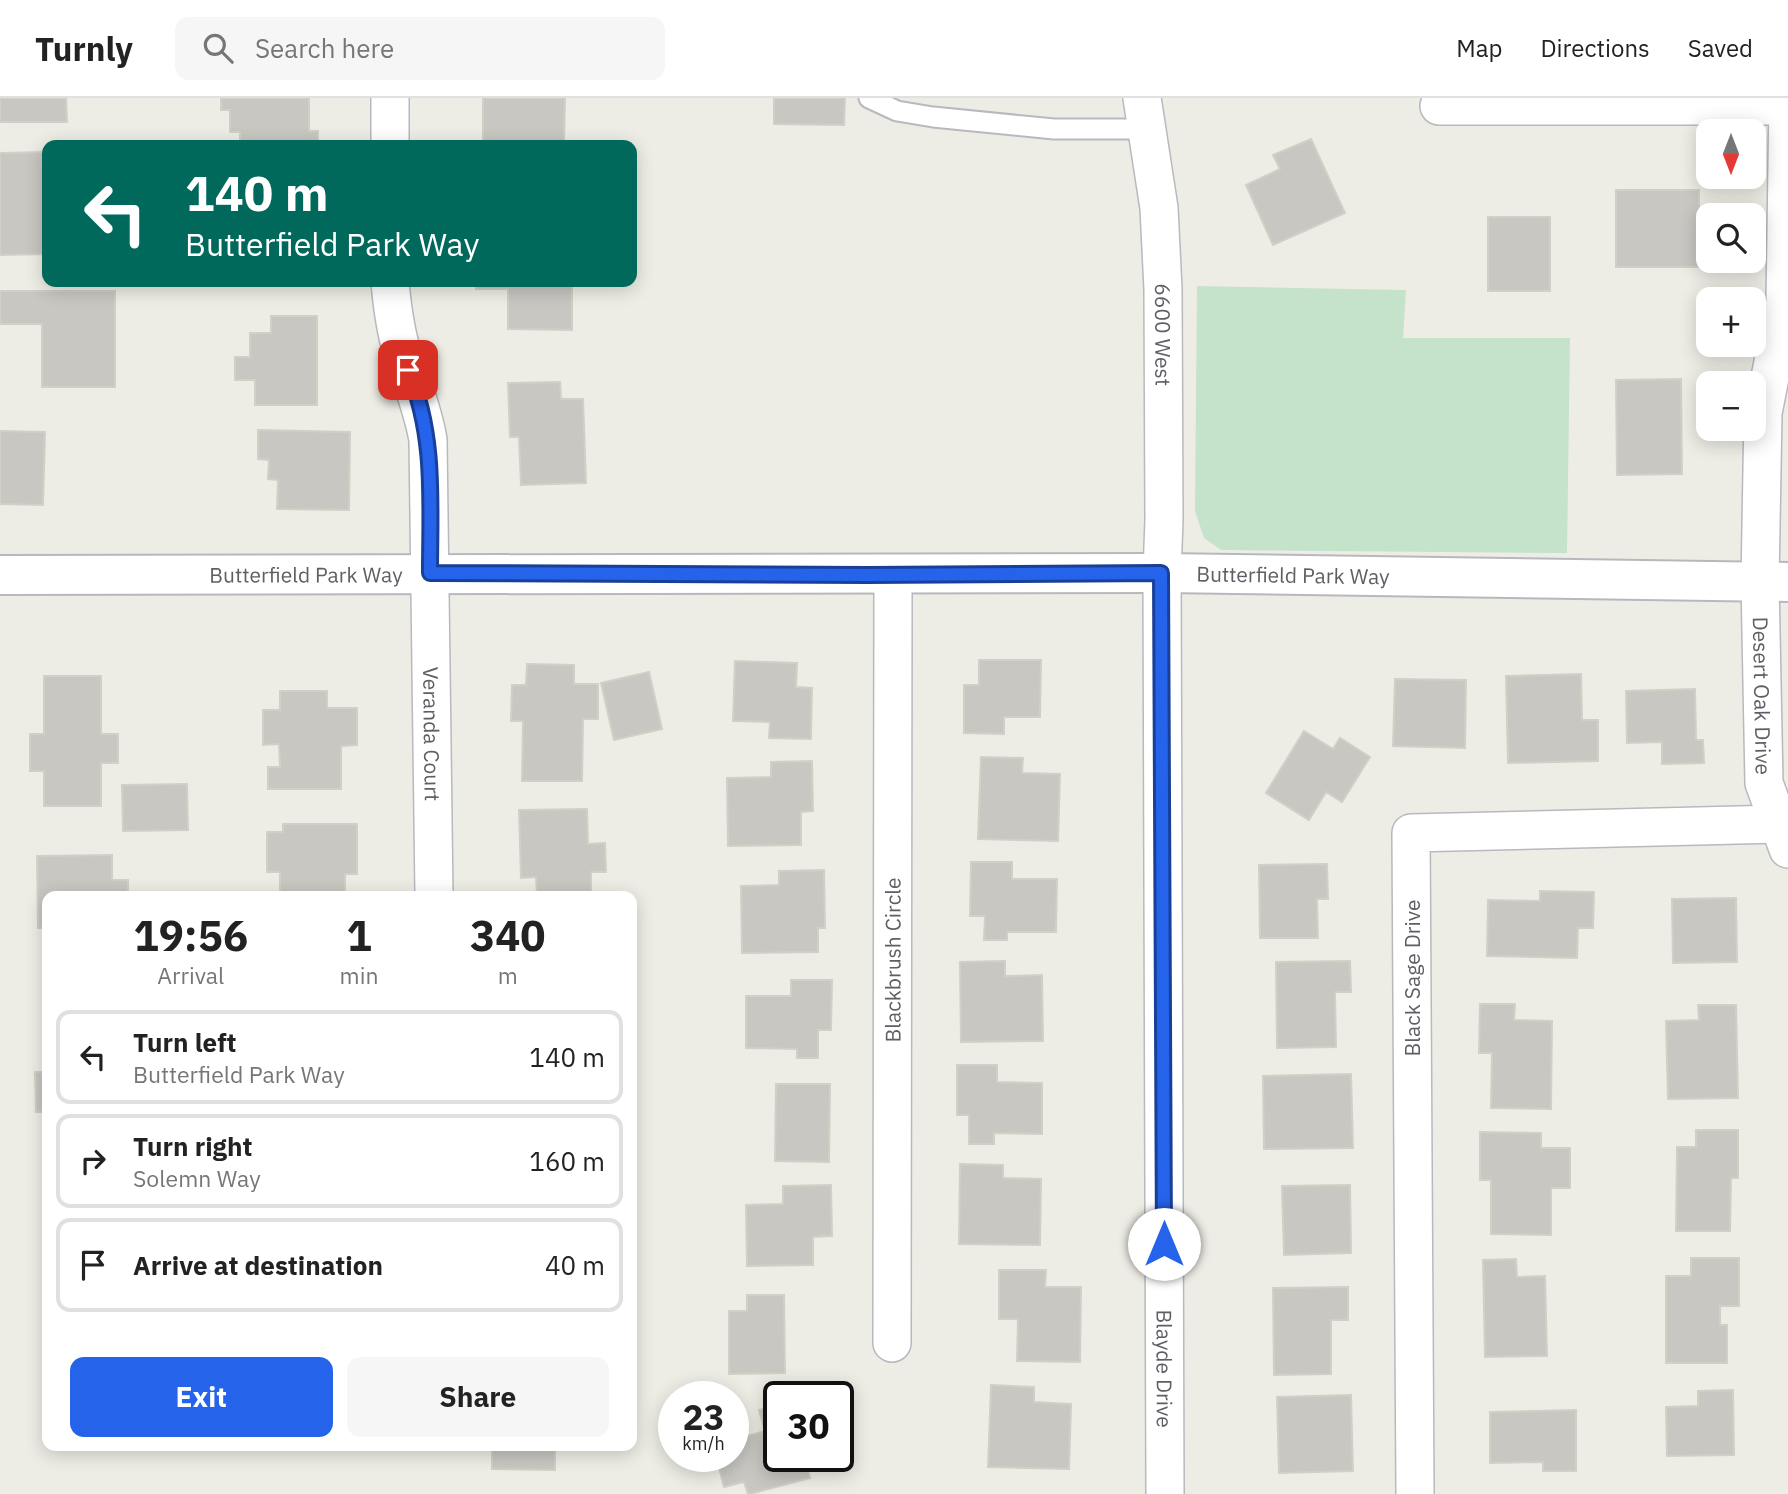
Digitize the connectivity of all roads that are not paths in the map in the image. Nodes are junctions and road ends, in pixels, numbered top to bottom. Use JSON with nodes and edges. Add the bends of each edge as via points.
{"nodes":[{"id":1,"x":390,"y":98,"type":"edge"},
{"id":2,"x":869,"y":98,"type":"edge"},
{"id":3,"x":1787,"y":98,"type":"edge"},
{"id":4,"x":1439,"y":106,"type":"dead end"},
{"id":5,"x":1787,"y":106,"type":"edge"},
{"id":6,"x":1145,"y":114,"type":"edge"},
{"id":7,"x":390,"y":140,"type":"edge"},
{"id":8,"x":391,"y":287,"type":"edge"},
{"id":9,"x":430,"y":573,"type":"junction"},
{"id":10,"x":1161,"y":573,"type":"junction"},
{"id":11,"x":0,"y":575,"type":"edge"},
{"id":12,"x":893,"y":575,"type":"junction"},
{"id":13,"x":1774,"y":582,"type":"edge"},
{"id":14,"x":1784,"y":837,"type":"edge"},
{"id":15,"x":434,"y":891,"type":"edge"},
{"id":16,"x":891,"y":1343,"type":"dead end"},
{"id":17,"x":1165,"y":1494,"type":"edge"},
{"id":18,"x":1415,"y":1494,"type":"edge"}],
"edges":[{"from":1,"to":7,"type":"street"},
{"from":2,"to":6,"type":"lane","via":[[897,111],[1054,129]]},
{"from":3,"to":5,"type":"street","name":"Desert Oak Drive"},
{"from":4,"to":5,"type":"street"},
{"from":5,"to":13,"type":"street","name":"Desert Oak Drive","via":[[1785,301],[1763,412]]},
{"from":6,"to":10,"type":"street","name":"6600 West","via":[[1159,208],[1163,289]]},
{"from":8,"to":9,"type":"street","name":"Veranda Court","via":[[398,337],[428,440]]},
{"from":9,"to":11,"type":"street","name":"Butterfield Park Way"},
{"from":9,"to":12,"type":"street","name":"Butterfield Park Way"},
{"from":9,"to":15,"type":"street","name":"Veranda Court"},
{"from":10,"to":12,"type":"street","name":"Butterfield Park Way"},
{"from":10,"to":13,"type":"street","name":"Butterfield Park Way"},
{"from":10,"to":17,"type":"street","name":"Blayde Drive"},
{"from":12,"to":16,"type":"street","name":"Blackbrush Circle"},
{"from":13,"to":14,"type":"street","name":"Desert Oak Drive","via":[[1764,783]]},
{"from":14,"to":18,"type":"street","name":"Black Sage Drive","via":[[1411,832]]}]}
